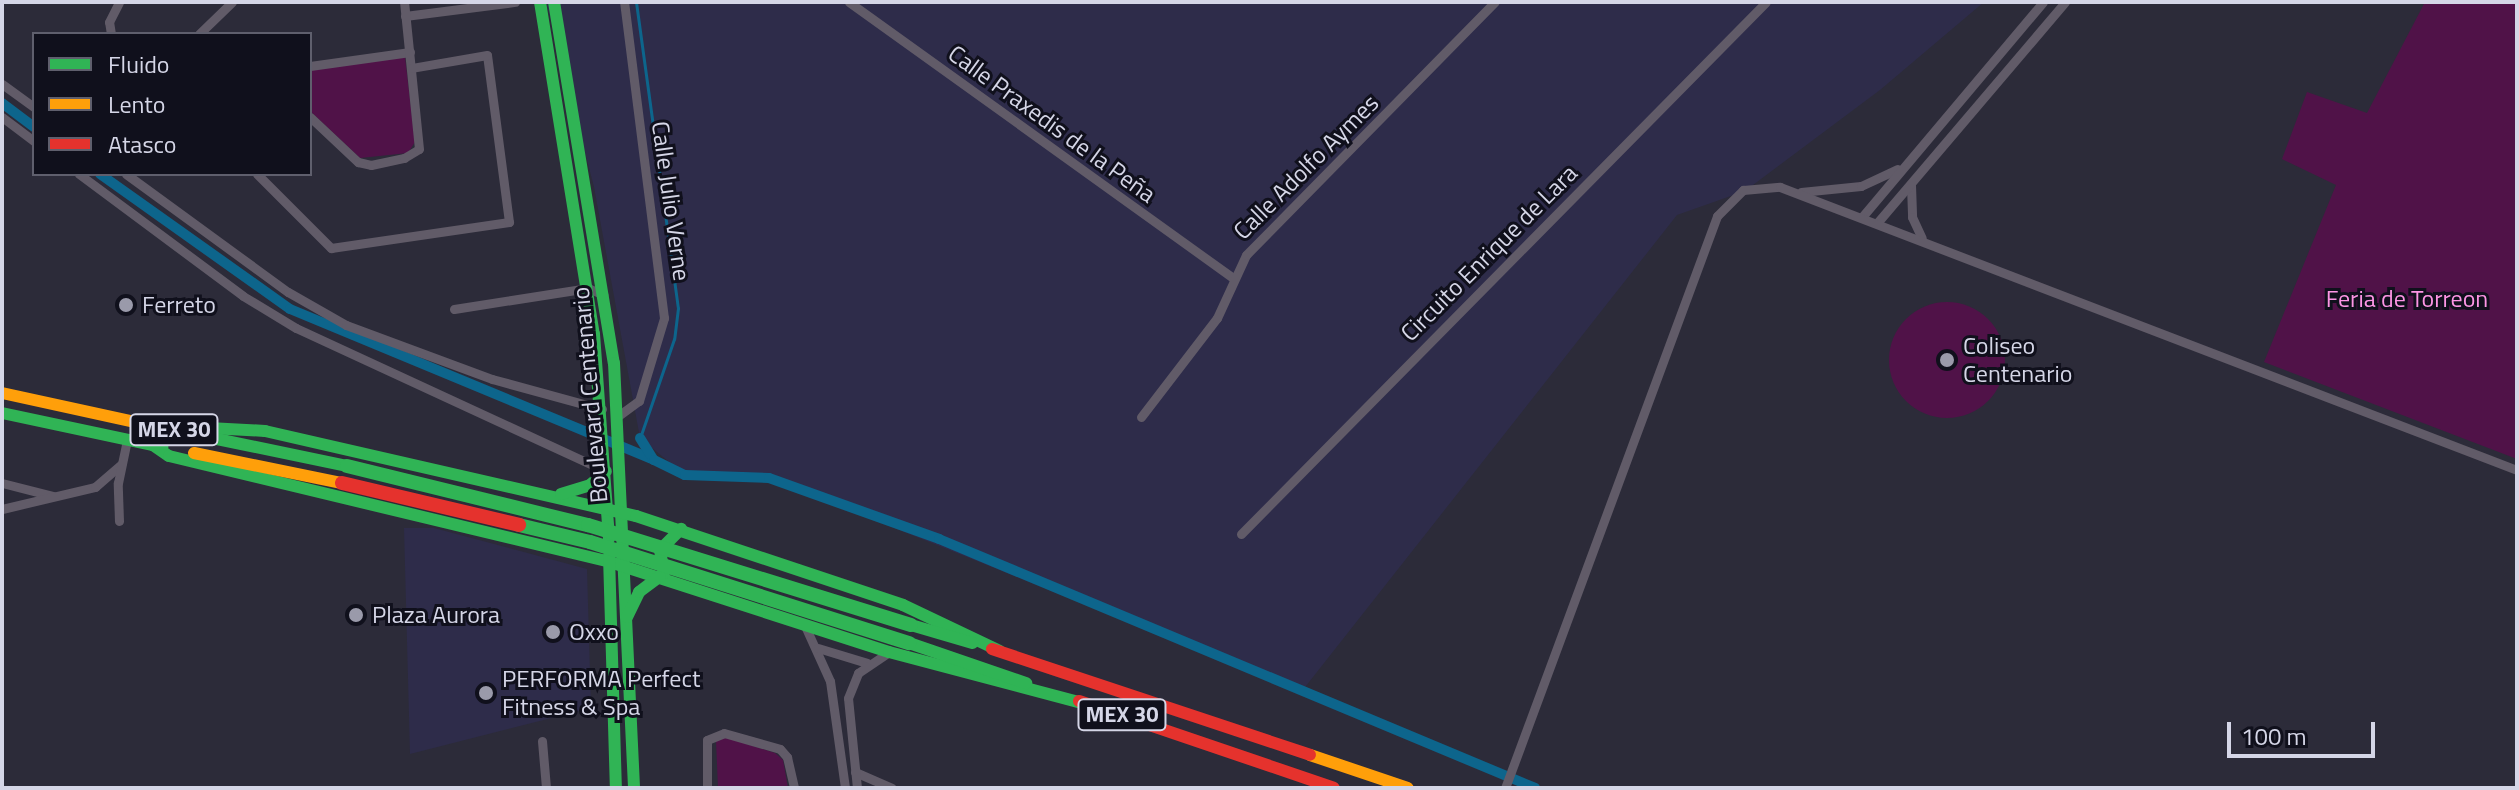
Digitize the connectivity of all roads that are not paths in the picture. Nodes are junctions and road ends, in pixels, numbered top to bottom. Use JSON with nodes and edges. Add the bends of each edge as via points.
{"nodes":[{"id":1,"x":119,"y":2,"type":"edge"},
{"id":2,"x":232,"y":2,"type":"edge"},
{"id":3,"x":416,"y":2,"type":"edge"},
{"id":4,"x":515,"y":2,"type":"edge"},
{"id":5,"x":540,"y":2,"type":"edge"},
{"id":6,"x":548,"y":2,"type":"edge"},
{"id":7,"x":554,"y":2,"type":"edge"},
{"id":8,"x":624,"y":2,"type":"edge"},
{"id":9,"x":849,"y":2,"type":"edge"},
{"id":10,"x":1495,"y":2,"type":"edge"},
{"id":11,"x":1766,"y":2,"type":"edge"},
{"id":12,"x":2043,"y":2,"type":"edge"},
{"id":13,"x":2065,"y":2,"type":"edge"},
{"id":14,"x":404,"y":3,"type":"edge"},
{"id":15,"x":2054,"y":15,"type":"junction"},
{"id":16,"x":405,"y":16,"type":"junction"},
{"id":17,"x":111,"y":32,"type":"edge"},
{"id":18,"x":201,"y":32,"type":"edge"},
{"id":19,"x":410,"y":52,"type":"junction"},
{"id":20,"x":312,"y":66,"type":"edge"},
{"id":21,"x":412,"y":68,"type":"junction"},
{"id":22,"x":566,"y":70,"type":"junction"},
{"id":23,"x":2,"y":84,"type":"edge"},
{"id":24,"x":32,"y":106,"type":"edge"},
{"id":25,"x":2,"y":117,"type":"edge"},
{"id":26,"x":559,"y":117,"type":"junction"},
{"id":27,"x":312,"y":119,"type":"edge"},
{"id":28,"x":32,"y":140,"type":"edge"},
{"id":29,"x":1904,"y":165,"type":"junction"},
{"id":30,"x":82,"y":176,"type":"edge"},
{"id":31,"x":129,"y":176,"type":"edge"},
{"id":32,"x":259,"y":176,"type":"edge"},
{"id":33,"x":585,"y":180,"type":"junction"},
{"id":34,"x":1912,"y":183,"type":"junction"},
{"id":35,"x":1794,"y":192,"type":"junction"},
{"id":36,"x":1862,"y":217,"type":"junction"},
{"id":37,"x":1877,"y":223,"type":"junction"},
{"id":38,"x":1922,"y":238,"type":"junction"},
{"id":39,"x":601,"y":273,"type":"junction"},
{"id":40,"x":1233,"y":278,"type":"junction"},
{"id":41,"x":588,"y":288,"type":"junction"},
{"id":42,"x":604,"y":295,"type":"junction"},
{"id":43,"x":454,"y":309,"type":"dead end"},
{"id":44,"x":2,"y":393,"type":"edge"},
{"id":45,"x":2,"y":413,"type":"edge"},
{"id":46,"x":1141,"y":417,"type":"dead end"},
{"id":47,"x":610,"y":418,"type":"junction"},
{"id":48,"x":152,"y":425,"type":"junction"},
{"id":49,"x":127,"y":440,"type":"junction"},
{"id":50,"x":153,"y":445,"type":"junction"},
{"id":51,"x":121,"y":464,"type":"junction"},
{"id":52,"x":610,"y":466,"type":"junction"},
{"id":53,"x":2517,"y":470,"type":"edge"},
{"id":54,"x":2,"y":483,"type":"edge"},
{"id":55,"x":558,"y":496,"type":"junction"},
{"id":56,"x":58,"y":497,"type":"junction"},
{"id":57,"x":2,"y":509,"type":"edge"},
{"id":58,"x":615,"y":511,"type":"junction"},
{"id":59,"x":119,"y":521,"type":"dead end"},
{"id":60,"x":681,"y":529,"type":"junction"},
{"id":61,"x":1241,"y":534,"type":"dead end"},
{"id":62,"x":559,"y":549,"type":"junction"},
{"id":63,"x":610,"y":562,"type":"junction"},
{"id":64,"x":625,"y":566,"type":"junction"},
{"id":65,"x":664,"y":577,"type":"junction"},
{"id":66,"x":627,"y":617,"type":"junction"},
{"id":67,"x":805,"y":626,"type":"junction"},
{"id":68,"x":818,"y":648,"type":"junction"},
{"id":69,"x":1000,"y":651,"type":"junction"},
{"id":70,"x":889,"y":652,"type":"junction"},
{"id":71,"x":867,"y":663,"type":"junction"},
{"id":72,"x":1089,"y":705,"type":"junction"},
{"id":73,"x":542,"y":741,"type":"dead end"},
{"id":74,"x":855,"y":772,"type":"junction"},
{"id":75,"x":546,"y":788,"type":"edge"},
{"id":76,"x":616,"y":788,"type":"edge"},
{"id":77,"x":634,"y":788,"type":"edge"},
{"id":78,"x":707,"y":788,"type":"edge"},
{"id":79,"x":794,"y":788,"type":"edge"},
{"id":80,"x":845,"y":788,"type":"edge"},
{"id":81,"x":857,"y":788,"type":"edge"},
{"id":82,"x":892,"y":788,"type":"edge"},
{"id":83,"x":1334,"y":788,"type":"edge"},
{"id":84,"x":1408,"y":788,"type":"edge"},
{"id":85,"x":1505,"y":788,"type":"edge"}],
"edges":[{"from":1,"to":17,"type":"street","via":[[109,22]]},
{"from":2,"to":18,"type":"street"},
{"from":3,"to":14,"type":"street"},
{"from":4,"to":16,"type":"street"},
{"from":5,"to":26,"type":"main road","name":"Boulevard Centenario"},
{"from":6,"to":22,"type":"main road"},
{"from":7,"to":22,"type":"main road","name":"Boulevard Centenario"},
{"from":8,"to":47,"type":"street","name":"Calle Julio Verne","via":[[664,303],[659,347],[639,401]]},
{"from":9,"to":40,"type":"street","name":"Calle Praxedis de la Peña"},
{"from":10,"to":40,"type":"street","name":"Calle Adolfo Aymes","via":[[1246,255]]},
{"from":11,"to":61,"type":"street","name":"Circuito Enrique de Lara"},
{"from":12,"to":15,"type":"street"},
{"from":12,"to":29,"type":"street"},
{"from":13,"to":15,"type":"street"},
{"from":14,"to":16,"type":"street"},
{"from":15,"to":34,"type":"street"},
{"from":16,"to":19,"type":"street"},
{"from":19,"to":20,"type":"street"},
{"from":19,"to":21,"type":"street"},
{"from":21,"to":27,"type":"street","via":[[420,142],[413,155],[371,165],[358,162]]},
{"from":21,"to":32,"type":"street","via":[[487,55],[509,222],[331,248]]},
{"from":22,"to":33,"type":"main road","name":"Boulevard Centenario"},
{"from":23,"to":24,"type":"street"},
{"from":25,"to":28,"type":"street"},
{"from":26,"to":33,"type":"main road","via":[[573,166]]},
{"from":26,"to":41,"type":"main road","name":"Boulevard Centenario"},
{"from":29,"to":35,"type":"street","via":[[1861,186]]},
{"from":29,"to":36,"type":"street"},
{"from":30,"to":52,"type":"street","via":[[243,296],[296,328]]},
{"from":31,"to":47,"type":"street","via":[[288,292],[346,325]]},
{"from":33,"to":39,"type":"main road","name":"Boulevard Centenario"},
{"from":34,"to":37,"type":"street"},
{"from":34,"to":38,"type":"street","via":[[1912,217]]},
{"from":35,"to":36,"type":"street"},
{"from":35,"to":85,"type":"street","via":[[1761,185],[1743,190],[1717,216]]},
{"from":36,"to":37,"type":"street"},
{"from":37,"to":38,"type":"street"},
{"from":38,"to":53,"type":"street"},
{"from":39,"to":41,"type":"street"},
{"from":39,"to":42,"type":"main road","name":"Boulevard Centenario"},
{"from":40,"to":46,"type":"street","name":"Calle Adolfo Aymes","via":[[1217,318]]},
{"from":41,"to":42,"type":"street"},
{"from":41,"to":43,"type":"street"},
{"from":41,"to":47,"type":"main road","name":"Boulevard Centenario"},
{"from":42,"to":47,"type":"main road","name":"Boulevard Centenario"},
{"from":44,"to":48,"type":"main road","number":"MEX 30"},
{"from":45,"to":49,"type":"main road","number":"MEX 30"},
{"from":47,"to":52,"type":"main road","name":"Boulevard Centenario"},
{"from":48,"to":55,"type":"main road","via":[[265,431]]},
{"from":48,"to":69,"type":"main road","number":"MEX 30","bridge":true,"via":[[588,525]]},
{"from":49,"to":50,"type":"main road","number":"MEX 30"},
{"from":49,"to":51,"type":"street"},
{"from":50,"to":62,"type":"main road","via":[[182,459]]},
{"from":50,"to":72,"type":"main road","number":"MEX 30","bridge":true,"via":[[590,542]]},
{"from":51,"to":56,"type":"street","via":[[105,481]]},
{"from":51,"to":59,"type":"street"},
{"from":52,"to":55,"type":"main road","via":[[581,490]]},
{"from":52,"to":58,"type":"main road","name":"Boulevard Centenario"},
{"from":54,"to":56,"type":"street"},
{"from":55,"to":58,"type":"main road"},
{"from":55,"to":62,"type":"main road","via":[[572,530]]},
{"from":56,"to":57,"type":"street"},
{"from":58,"to":60,"type":"main road"},
{"from":58,"to":63,"type":"main road","name":"Boulevard Centenario"},
{"from":58,"to":64,"type":"main road","name":"Boulevard Centenario"},
{"from":60,"to":65,"type":"main road","via":[[660,550]]},
{"from":60,"to":69,"type":"main road","via":[[903,605]]},
{"from":62,"to":63,"type":"main road"},
{"from":63,"to":64,"type":"main road"},
{"from":63,"to":76,"type":"main road","name":"Boulevard Centenario"},
{"from":64,"to":65,"type":"main road"},
{"from":64,"to":66,"type":"main road","name":"Boulevard Centenario"},
{"from":65,"to":66,"type":"main road","via":[[639,592]]},
{"from":65,"to":67,"type":"main road"},
{"from":66,"to":77,"type":"main road","name":"Boulevard Centenario"},
{"from":67,"to":68,"type":"street"},
{"from":67,"to":70,"type":"main road"},
{"from":68,"to":71,"type":"street"},
{"from":68,"to":80,"type":"street","via":[[833,696]]},
{"from":69,"to":84,"type":"main road","number":"MEX 30"},
{"from":70,"to":71,"type":"street"},
{"from":70,"to":72,"type":"main road"},
{"from":71,"to":74,"type":"street","via":[[848,698]]},
{"from":72,"to":83,"type":"main road","number":"MEX 30"},
{"from":73,"to":75,"type":"street"},
{"from":74,"to":81,"type":"street"},
{"from":74,"to":82,"type":"street"},
{"from":78,"to":79,"type":"street","via":[[707,740],[724,733],[780,749]]}]}
